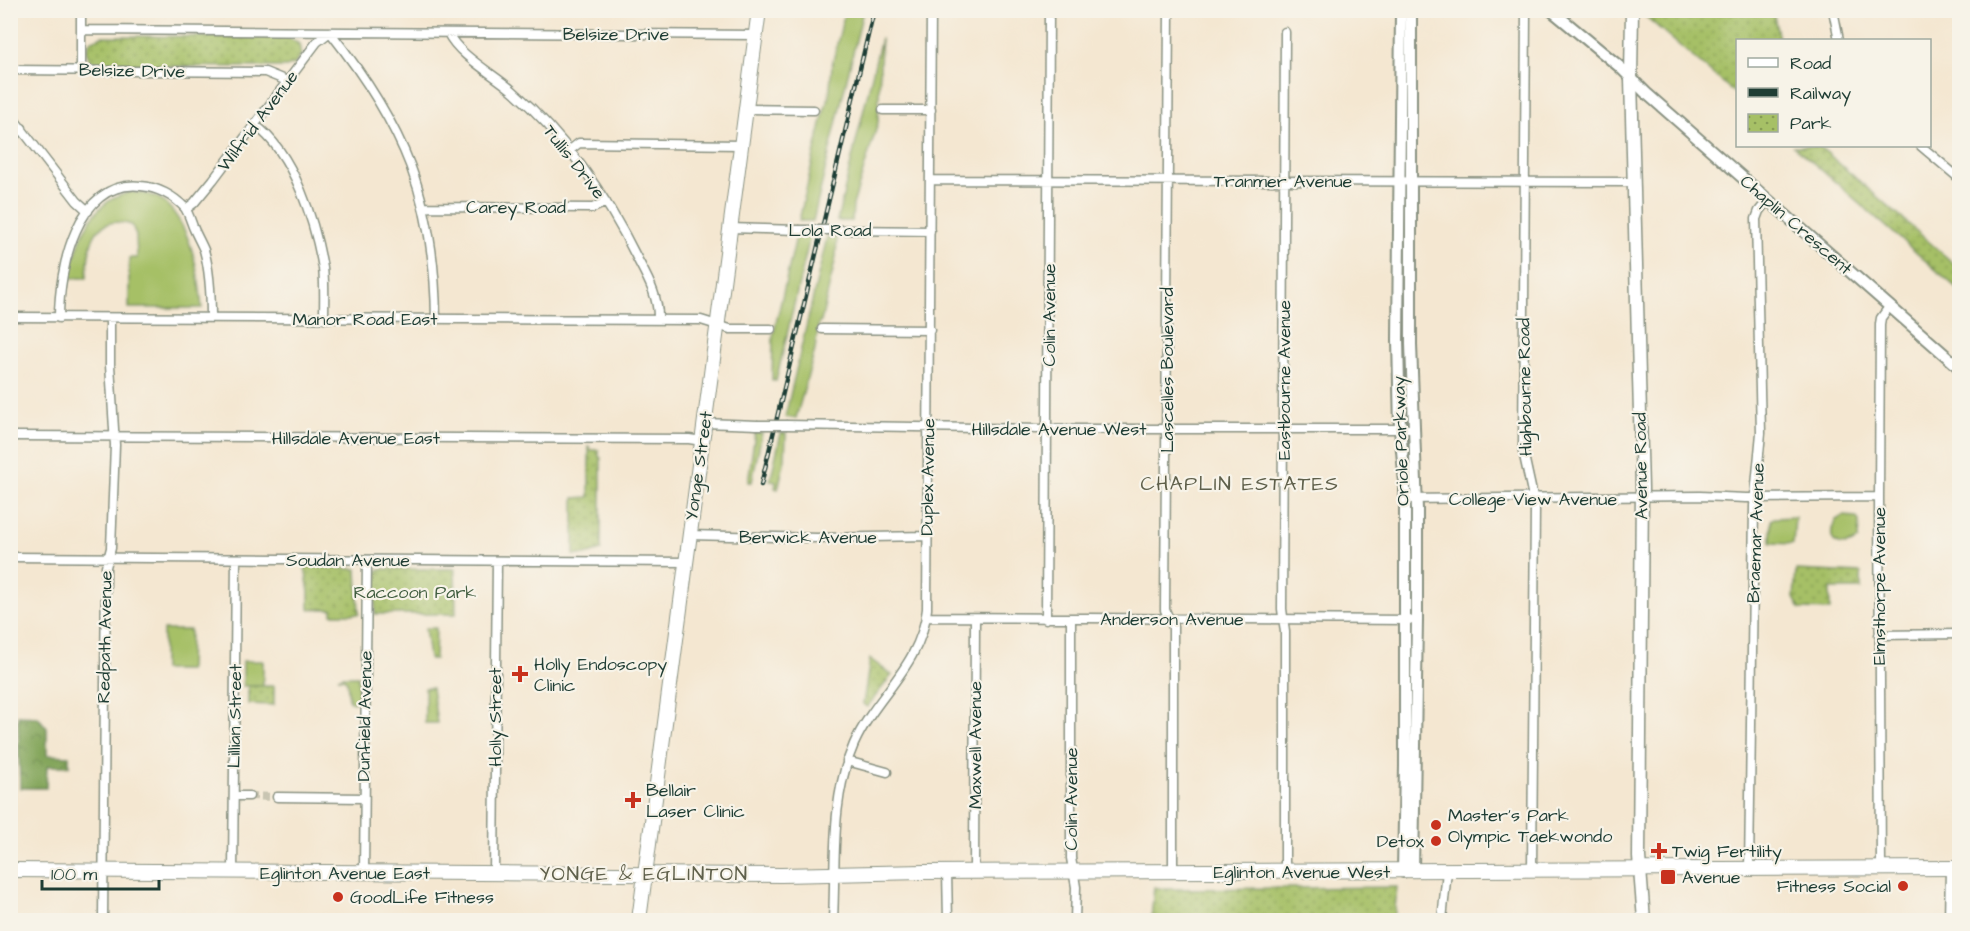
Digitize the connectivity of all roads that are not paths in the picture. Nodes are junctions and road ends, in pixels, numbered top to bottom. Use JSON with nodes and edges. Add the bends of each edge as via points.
{"nodes":[{"id":1,"x":81,"y":10,"type":"edge"},
{"id":2,"x":759,"y":10,"type":"edge"},
{"id":3,"x":931,"y":10,"type":"edge"},
{"id":4,"x":1049,"y":10,"type":"edge"},
{"id":5,"x":1169,"y":10,"type":"edge"},
{"id":6,"x":1401,"y":10,"type":"edge"},
{"id":7,"x":1411,"y":10,"type":"edge"},
{"id":8,"x":1526,"y":10,"type":"edge"},
{"id":9,"x":1551,"y":10,"type":"edge"},
{"id":10,"x":1632,"y":10,"type":"edge"},
{"id":11,"x":1833,"y":10,"type":"edge"},
{"id":12,"x":82,"y":30,"type":"junction"},
{"id":13,"x":330,"y":32,"type":"junction"},
{"id":14,"x":1285,"y":32,"type":"dead end"},
{"id":15,"x":448,"y":33,"type":"junction"},
{"id":16,"x":755,"y":34,"type":"junction"},
{"id":17,"x":1839,"y":39,"type":"edge"},
{"id":18,"x":10,"y":70,"type":"edge"},
{"id":19,"x":81,"y":70,"type":"junction"},
{"id":20,"x":1631,"y":79,"type":"junction"},
{"id":21,"x":287,"y":81,"type":"junction"},
{"id":22,"x":746,"y":109,"type":"junction"},
{"id":23,"x":814,"y":110,"type":"dead end"},
{"id":24,"x":883,"y":110,"type":"dead end"},
{"id":25,"x":931,"y":110,"type":"junction"},
{"id":26,"x":10,"y":114,"type":"edge"},
{"id":27,"x":255,"y":125,"type":"junction"},
{"id":28,"x":22,"y":128,"type":"junction"},
{"id":29,"x":10,"y":140,"type":"edge"},
{"id":30,"x":741,"y":145,"type":"junction"},
{"id":31,"x":1922,"y":147,"type":"edge"},
{"id":32,"x":570,"y":150,"type":"junction"},
{"id":33,"x":1959,"y":179,"type":"edge"},
{"id":34,"x":930,"y":180,"type":"junction"},
{"id":35,"x":1050,"y":180,"type":"junction"},
{"id":36,"x":1285,"y":180,"type":"junction"},
{"id":37,"x":1168,"y":181,"type":"junction"},
{"id":38,"x":1398,"y":182,"type":"junction"},
{"id":39,"x":1410,"y":182,"type":"junction"},
{"id":40,"x":1524,"y":182,"type":"junction"},
{"id":41,"x":1635,"y":182,"type":"junction"},
{"id":42,"x":1768,"y":200,"type":"junction"},
{"id":43,"x":606,"y":202,"type":"junction"},
{"id":44,"x":425,"y":207,"type":"junction"},
{"id":45,"x":186,"y":209,"type":"junction"},
{"id":46,"x":87,"y":211,"type":"junction"},
{"id":47,"x":730,"y":228,"type":"junction"},
{"id":48,"x":930,"y":231,"type":"junction"},
{"id":49,"x":1889,"y":307,"type":"junction"},
{"id":50,"x":10,"y":318,"type":"edge"},
{"id":51,"x":59,"y":318,"type":"junction"},
{"id":52,"x":110,"y":318,"type":"junction"},
{"id":53,"x":211,"y":318,"type":"junction"},
{"id":54,"x":324,"y":319,"type":"junction"},
{"id":55,"x":436,"y":320,"type":"junction"},
{"id":56,"x":658,"y":320,"type":"junction"},
{"id":57,"x":718,"y":324,"type":"junction"},
{"id":58,"x":771,"y":329,"type":"dead end"},
{"id":59,"x":822,"y":329,"type":"dead end"},
{"id":60,"x":930,"y":330,"type":"junction"},
{"id":61,"x":1959,"y":368,"type":"edge"},
{"id":62,"x":705,"y":423,"type":"junction"},
{"id":63,"x":929,"y":427,"type":"junction"},
{"id":64,"x":1048,"y":429,"type":"junction"},
{"id":65,"x":1167,"y":429,"type":"junction"},
{"id":66,"x":1283,"y":429,"type":"junction"},
{"id":67,"x":1400,"y":429,"type":"junction"},
{"id":68,"x":1413,"y":429,"type":"junction"},
{"id":69,"x":10,"y":436,"type":"edge"},
{"id":70,"x":114,"y":437,"type":"junction"},
{"id":71,"x":702,"y":441,"type":"junction"},
{"id":72,"x":1879,"y":497,"type":"junction"},
{"id":73,"x":1534,"y":498,"type":"junction"},
{"id":74,"x":1642,"y":498,"type":"junction"},
{"id":75,"x":1755,"y":498,"type":"junction"},
{"id":76,"x":1404,"y":499,"type":"junction"},
{"id":77,"x":1416,"y":499,"type":"junction"},
{"id":78,"x":689,"y":536,"type":"junction"},
{"id":79,"x":927,"y":536,"type":"junction"},
{"id":80,"x":10,"y":557,"type":"edge"},
{"id":81,"x":108,"y":558,"type":"junction"},
{"id":82,"x":236,"y":560,"type":"junction"},
{"id":83,"x":367,"y":560,"type":"junction"},
{"id":84,"x":496,"y":561,"type":"junction"},
{"id":85,"x":685,"y":562,"type":"junction"},
{"id":86,"x":926,"y":617,"type":"junction"},
{"id":87,"x":975,"y":618,"type":"junction"},
{"id":88,"x":1046,"y":619,"type":"junction"},
{"id":89,"x":1071,"y":619,"type":"junction"},
{"id":90,"x":1169,"y":619,"type":"junction"},
{"id":91,"x":1284,"y":620,"type":"junction"},
{"id":92,"x":1404,"y":620,"type":"junction"},
{"id":93,"x":1417,"y":620,"type":"junction"},
{"id":94,"x":1879,"y":634,"type":"junction"},
{"id":95,"x":1959,"y":634,"type":"edge"},
{"id":96,"x":847,"y":761,"type":"junction"},
{"id":97,"x":887,"y":772,"type":"dead end"},
{"id":98,"x":234,"y":796,"type":"junction"},
{"id":99,"x":249,"y":796,"type":"tunnel mouth"},
{"id":100,"x":277,"y":797,"type":"tunnel mouth"},
{"id":101,"x":364,"y":798,"type":"junction"},
{"id":102,"x":1408,"y":842,"type":"junction"},
{"id":103,"x":1881,"y":868,"type":"junction"},
{"id":104,"x":1955,"y":868,"type":"edge"},
{"id":105,"x":10,"y":870,"type":"edge"},
{"id":106,"x":1532,"y":870,"type":"junction"},
{"id":107,"x":1639,"y":870,"type":"junction"},
{"id":108,"x":1749,"y":870,"type":"junction"},
{"id":109,"x":103,"y":871,"type":"junction"},
{"id":110,"x":1072,"y":871,"type":"junction"},
{"id":111,"x":1447,"y":871,"type":"junction"},
{"id":112,"x":233,"y":872,"type":"junction"},
{"id":113,"x":947,"y":872,"type":"junction"},
{"id":114,"x":1173,"y":872,"type":"junction"},
{"id":115,"x":1285,"y":872,"type":"junction"},
{"id":116,"x":1408,"y":872,"type":"junction"},
{"id":117,"x":364,"y":873,"type":"junction"},
{"id":118,"x":974,"y":873,"type":"junction"},
{"id":119,"x":494,"y":874,"type":"junction"},
{"id":120,"x":644,"y":874,"type":"junction"},
{"id":121,"x":835,"y":875,"type":"junction"},
{"id":122,"x":103,"y":921,"type":"edge"},
{"id":123,"x":639,"y":921,"type":"edge"},
{"id":124,"x":833,"y":921,"type":"edge"},
{"id":125,"x":948,"y":921,"type":"edge"},
{"id":126,"x":1076,"y":921,"type":"edge"},
{"id":127,"x":1442,"y":921,"type":"edge"},
{"id":128,"x":1644,"y":921,"type":"edge"},
{"id":129,"x":1949,"y":921,"type":"edge"}],
"edges":[{"from":1,"to":12,"type":"street"},
{"from":2,"to":16,"type":"main road","name":"Yonge Street"},
{"from":3,"to":25,"type":"street","name":"Duplex Avenue"},
{"from":4,"to":35,"type":"street","name":"Colin Avenue"},
{"from":5,"to":37,"type":"street","name":"Lascelles Boulevard"},
{"from":6,"to":38,"type":"street","name":"Oriole Parkway"},
{"from":7,"to":39,"type":"street","name":"Oriole Parkway"},
{"from":8,"to":40,"type":"street","name":"Highbourne Road"},
{"from":9,"to":20,"type":"street","name":"Chaplin Crescent"},
{"from":10,"to":20,"type":"main road","name":"Avenue Road"},
{"from":11,"to":17,"type":"street"},
{"from":12,"to":13,"type":"street","name":"Belsize Drive"},
{"from":12,"to":19,"type":"street"},
{"from":13,"to":15,"type":"street","name":"Belsize Drive"},
{"from":13,"to":21,"type":"street","name":"Wilfrid Avenue","via":[[317,42]]},
{"from":13,"to":44,"type":"street","via":[[388,114],[408,156]]},
{"from":14,"to":36,"type":"street","name":"Eastbourne Avenue"},
{"from":15,"to":16,"type":"street","name":"Belsize Drive"},
{"from":15,"to":32,"type":"street","name":"Tullis Drive","via":[[456,46],[514,92]]},
{"from":16,"to":22,"type":"main road","name":"Yonge Street"},
{"from":18,"to":19,"type":"street","name":"Belsize Drive"},
{"from":19,"to":21,"type":"street","name":"Belsize Drive","via":[[265,72]]},
{"from":20,"to":41,"type":"main road","name":"Avenue Road"},
{"from":20,"to":42,"type":"street","name":"Chaplin Crescent"},
{"from":21,"to":27,"type":"street","name":"Wilfrid Avenue"},
{"from":22,"to":23,"type":"street"},
{"from":22,"to":30,"type":"main road","name":"Yonge Street"},
{"from":24,"to":25,"type":"street"},
{"from":25,"to":34,"type":"street","name":"Duplex Avenue"},
{"from":26,"to":28,"type":"street"},
{"from":27,"to":45,"type":"street","name":"Wilfrid Avenue"},
{"from":27,"to":54,"type":"street","via":[[284,158],[305,206],[323,270]]},
{"from":28,"to":29,"type":"street"},
{"from":28,"to":46,"type":"street"},
{"from":30,"to":32,"type":"street","via":[[579,143]]},
{"from":30,"to":47,"type":"main road","name":"Yonge Street"},
{"from":31,"to":33,"type":"street"},
{"from":32,"to":43,"type":"street","name":"Tullis Drive"},
{"from":34,"to":35,"type":"street","name":"Tranmer Avenue"},
{"from":34,"to":48,"type":"street","name":"Duplex Avenue"},
{"from":35,"to":37,"type":"street","name":"Tranmer Avenue"},
{"from":35,"to":64,"type":"street","name":"Colin Avenue"},
{"from":36,"to":37,"type":"street","name":"Tranmer Avenue"},
{"from":36,"to":38,"type":"street","name":"Tranmer Avenue"},
{"from":36,"to":66,"type":"street","name":"Eastbourne Avenue"},
{"from":37,"to":65,"type":"street","name":"Lascelles Boulevard"},
{"from":38,"to":39,"type":"street","name":"Tranmer Avenue"},
{"from":38,"to":67,"type":"street","name":"Oriole Parkway"},
{"from":39,"to":40,"type":"street","name":"Tranmer Avenue"},
{"from":39,"to":68,"type":"street","name":"Oriole Parkway"},
{"from":40,"to":41,"type":"street","name":"Tranmer Avenue"},
{"from":40,"to":73,"type":"street","name":"Highbourne Road","via":[[1523,451]]},
{"from":41,"to":74,"type":"main road","name":"Avenue Road"},
{"from":42,"to":49,"type":"street","name":"Chaplin Crescent"},
{"from":42,"to":75,"type":"street","name":"Braemar Avenue","via":[[1756,219],[1761,433]]},
{"from":43,"to":44,"type":"street","name":"Carey Road","via":[[593,208]]},
{"from":43,"to":56,"type":"street","name":"Tullis Drive","via":[[653,291]]},
{"from":44,"to":55,"type":"street"},
{"from":45,"to":46,"type":"street","via":[[162,192],[132,185],[116,188]]},
{"from":45,"to":53,"type":"street","via":[[204,249]]},
{"from":46,"to":51,"type":"street","via":[[67,255]]},
{"from":47,"to":48,"type":"street","name":"Lola Road","bridge":true},
{"from":47,"to":57,"type":"main road","name":"Yonge Street"},
{"from":48,"to":60,"type":"street","name":"Duplex Avenue"},
{"from":49,"to":61,"type":"street","name":"Chaplin Crescent"},
{"from":49,"to":72,"type":"street","name":"Elmsthorpe Avenue","via":[[1880,324]]},
{"from":50,"to":51,"type":"street","name":"Manor Road East"},
{"from":51,"to":52,"type":"street","name":"Manor Road East"},
{"from":52,"to":53,"type":"street","name":"Manor Road East"},
{"from":52,"to":70,"type":"street","name":"Redpath Avenue"},
{"from":53,"to":54,"type":"street","name":"Manor Road East"},
{"from":54,"to":55,"type":"street","name":"Manor Road East"},
{"from":55,"to":56,"type":"street","name":"Manor Road East"},
{"from":56,"to":57,"type":"street","name":"Manor Road East"},
{"from":57,"to":58,"type":"street","name":"Manor Road East"},
{"from":57,"to":62,"type":"main road","name":"Yonge Street"},
{"from":59,"to":60,"type":"street"},
{"from":60,"to":63,"type":"street","name":"Duplex Avenue"},
{"from":62,"to":63,"type":"street","name":"Hillsdale Avenue West","bridge":true},
{"from":62,"to":71,"type":"main road","name":"Yonge Street"},
{"from":63,"to":64,"type":"street","name":"Hillsdale Avenue West"},
{"from":63,"to":79,"type":"street","name":"Duplex Avenue"},
{"from":64,"to":65,"type":"street","name":"Hillsdale Avenue West"},
{"from":64,"to":88,"type":"street","name":"Colin Avenue"},
{"from":65,"to":66,"type":"street","name":"Hillsdale Avenue West"},
{"from":65,"to":90,"type":"street","name":"Lascelles Boulevard","via":[[1165,610]]},
{"from":66,"to":67,"type":"street","name":"Hillsdale Avenue West"},
{"from":66,"to":91,"type":"street","name":"Eastbourne Avenue"},
{"from":67,"to":68,"type":"street","name":"Hillsdale Avenue West"},
{"from":67,"to":76,"type":"street","name":"Oriole Parkway"},
{"from":68,"to":77,"type":"street","name":"Oriole Parkway"},
{"from":69,"to":70,"type":"street","name":"Hillsdale Avenue East"},
{"from":70,"to":71,"type":"street","name":"Hillsdale Avenue East"},
{"from":70,"to":81,"type":"street","name":"Redpath Avenue"},
{"from":71,"to":78,"type":"main road","name":"Yonge Street"},
{"from":72,"to":75,"type":"street","name":"College View Avenue"},
{"from":72,"to":94,"type":"street","name":"Elmsthorpe Avenue"},
{"from":73,"to":74,"type":"street","name":"College View Avenue"},
{"from":73,"to":77,"type":"street","name":"College View Avenue"},
{"from":73,"to":106,"type":"street","name":"Highbourne Road"},
{"from":74,"to":75,"type":"street","name":"College View Avenue"},
{"from":74,"to":107,"type":"main road","name":"Avenue Road"},
{"from":75,"to":108,"type":"street","name":"Braemar Avenue"},
{"from":76,"to":77,"type":"street","name":"College View Avenue"},
{"from":76,"to":92,"type":"street","name":"Oriole Parkway"},
{"from":77,"to":93,"type":"street","name":"Oriole Parkway"},
{"from":78,"to":79,"type":"street","name":"Berwick Avenue"},
{"from":78,"to":85,"type":"main road","name":"Yonge Street"},
{"from":79,"to":86,"type":"street","name":"Duplex Avenue"},
{"from":80,"to":81,"type":"street","name":"Soudan Avenue"},
{"from":81,"to":82,"type":"street","name":"Soudan Avenue"},
{"from":81,"to":109,"type":"street","name":"Redpath Avenue"},
{"from":82,"to":83,"type":"street","name":"Soudan Avenue"},
{"from":82,"to":98,"type":"street","name":"Lillian Street"},
{"from":83,"to":84,"type":"street","name":"Soudan Avenue"},
{"from":83,"to":101,"type":"street","name":"Dunfield Avenue"},
{"from":84,"to":85,"type":"street","name":"Soudan Avenue"},
{"from":84,"to":119,"type":"street","name":"Holly Street"},
{"from":85,"to":120,"type":"main road","name":"Yonge Street"},
{"from":86,"to":87,"type":"street","name":"Anderson Avenue"},
{"from":86,"to":96,"type":"street","name":"Duplex Avenue","via":[[914,656],[863,727]]},
{"from":87,"to":88,"type":"street","name":"Anderson Avenue"},
{"from":87,"to":118,"type":"street","name":"Maxwell Avenue"},
{"from":88,"to":89,"type":"street","name":"Anderson Avenue"},
{"from":89,"to":90,"type":"street","name":"Anderson Avenue"},
{"from":89,"to":110,"type":"street","name":"Colin Avenue"},
{"from":90,"to":91,"type":"street","name":"Anderson Avenue"},
{"from":90,"to":114,"type":"street","name":"Lascelles Boulevard","via":[[1173,627]]},
{"from":91,"to":92,"type":"street","name":"Anderson Avenue"},
{"from":91,"to":115,"type":"street","name":"Eastbourne Avenue"},
{"from":92,"to":93,"type":"street","name":"Anderson Avenue"},
{"from":92,"to":102,"type":"street","name":"Oriole Parkway"},
{"from":93,"to":102,"type":"street","name":"Oriole Parkway"},
{"from":94,"to":95,"type":"street"},
{"from":94,"to":103,"type":"street","name":"Elmsthorpe Avenue"},
{"from":96,"to":97,"type":"street"},
{"from":96,"to":121,"type":"street","name":"Duplex Avenue","via":[[838,809]]},
{"from":98,"to":99,"type":"street"},
{"from":98,"to":112,"type":"street","name":"Lillian Street"},
{"from":100,"to":101,"type":"street"},
{"from":101,"to":117,"type":"street","name":"Dunfield Avenue"},
{"from":102,"to":116,"type":"street","name":"Oriole Parkway"},
{"from":103,"to":104,"type":"main road","name":"Eglinton Avenue West"},
{"from":103,"to":108,"type":"main road","name":"Eglinton Avenue West"},
{"from":104,"to":129,"type":"street"},
{"from":105,"to":109,"type":"main road","name":"Eglinton Avenue East"},
{"from":106,"to":107,"type":"main road","name":"Eglinton Avenue West"},
{"from":106,"to":111,"type":"main road","name":"Eglinton Avenue West"},
{"from":107,"to":108,"type":"main road","name":"Eglinton Avenue West"},
{"from":107,"to":128,"type":"main road","name":"Avenue Road"},
{"from":109,"to":112,"type":"main road","name":"Eglinton Avenue East"},
{"from":109,"to":122,"type":"street","name":"Redpath Avenue"},
{"from":110,"to":114,"type":"main road","name":"Eglinton Avenue West"},
{"from":110,"to":118,"type":"main road","name":"Eglinton Avenue West"},
{"from":110,"to":126,"type":"street","name":"Colin Avenue"},
{"from":111,"to":116,"type":"main road","name":"Eglinton Avenue West"},
{"from":111,"to":127,"type":"street"},
{"from":112,"to":117,"type":"main road","name":"Eglinton Avenue East"},
{"from":113,"to":118,"type":"main road","name":"Eglinton Avenue West"},
{"from":113,"to":121,"type":"main road","name":"Eglinton Avenue West"},
{"from":113,"to":125,"type":"street"},
{"from":114,"to":115,"type":"main road","name":"Eglinton Avenue West"},
{"from":115,"to":116,"type":"main road","name":"Eglinton Avenue West"},
{"from":117,"to":119,"type":"main road","name":"Eglinton Avenue East"},
{"from":119,"to":120,"type":"main road","name":"Eglinton Avenue East"},
{"from":120,"to":121,"type":"main road","name":"Eglinton Avenue West"},
{"from":120,"to":123,"type":"main road","name":"Yonge Street"},
{"from":121,"to":124,"type":"street","name":"Duplex Avenue"}]}
